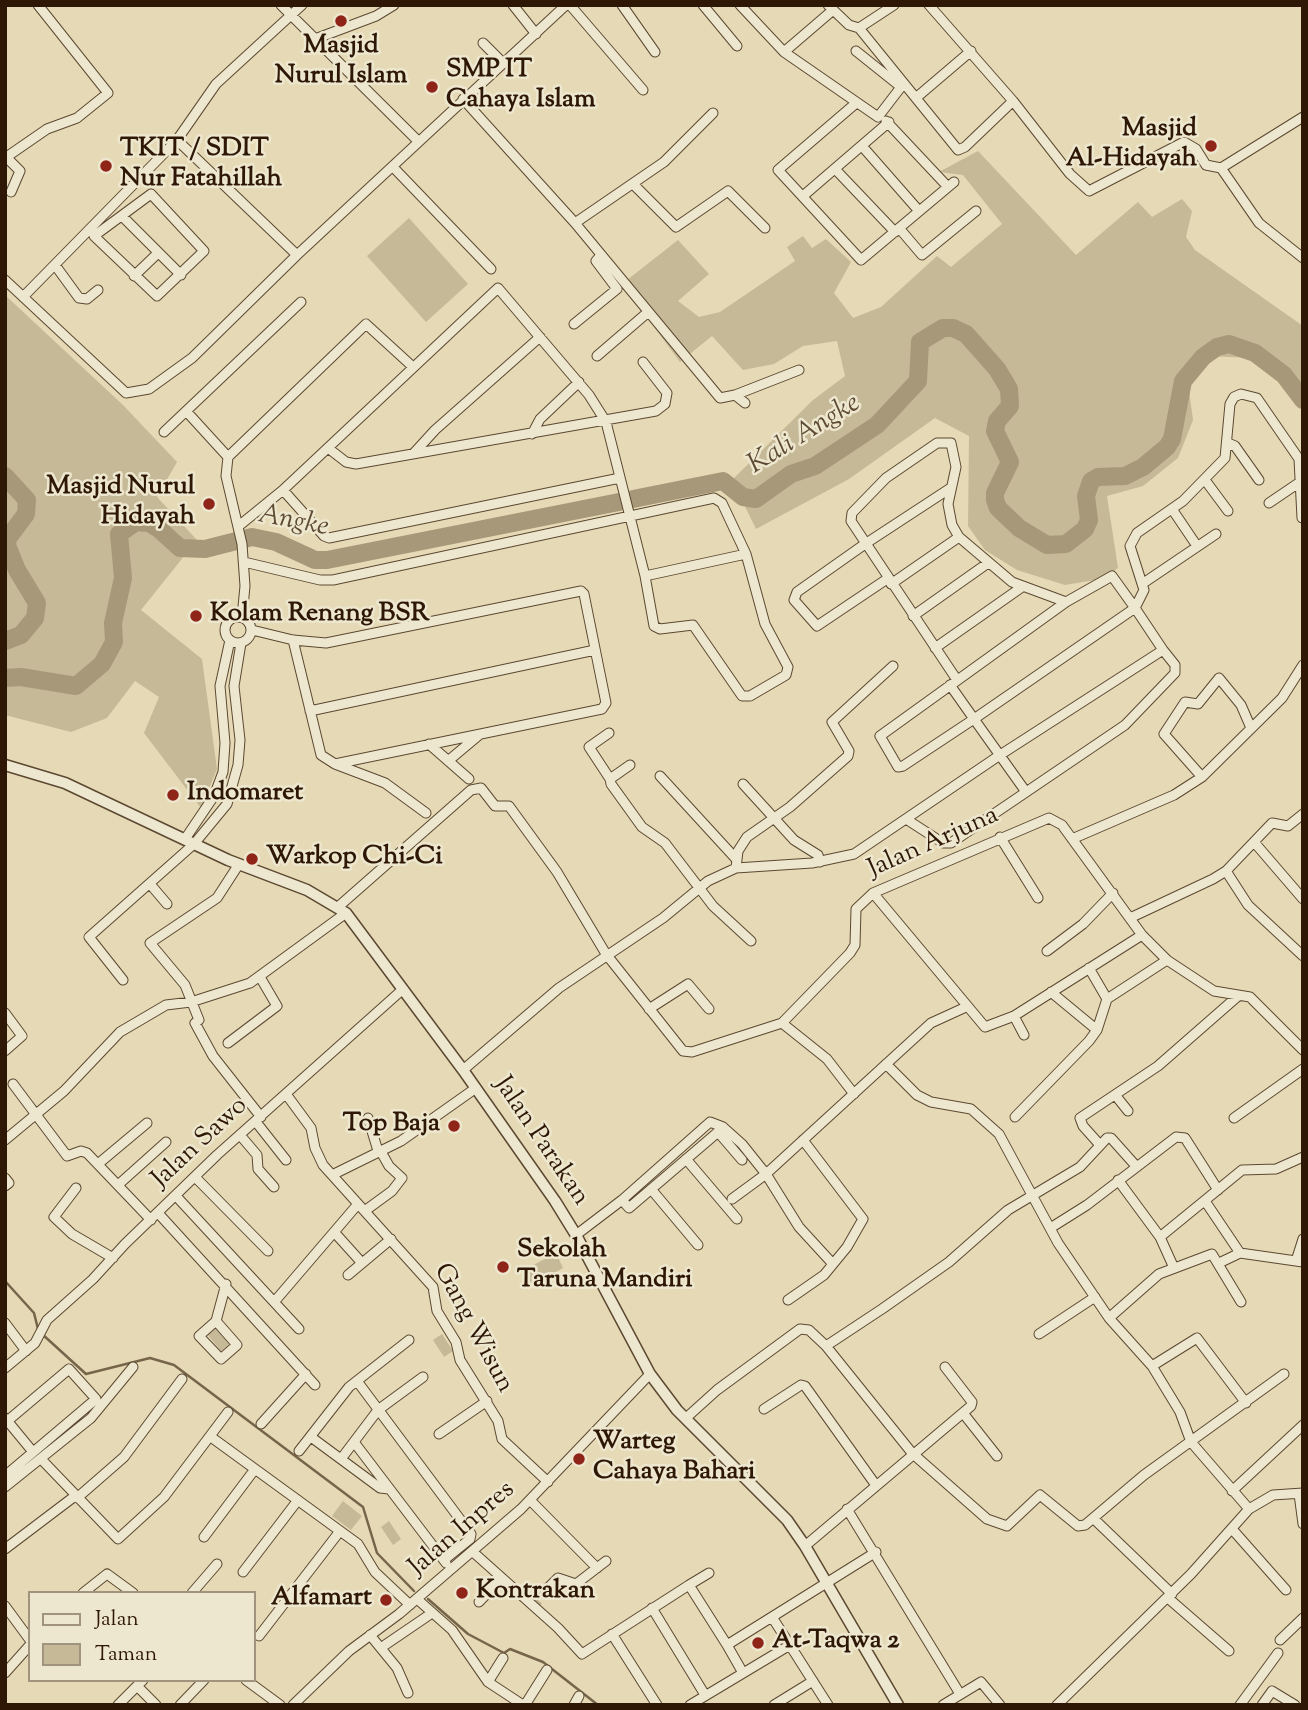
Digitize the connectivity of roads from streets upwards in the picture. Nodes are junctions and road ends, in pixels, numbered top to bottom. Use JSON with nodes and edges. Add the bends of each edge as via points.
{"nodes":[{"id":1,"x":38,"y":5,"type":"edge"},
{"id":2,"x":281,"y":5,"type":"edge"},
{"id":3,"x":302,"y":5,"type":"edge"},
{"id":4,"x":394,"y":5,"type":"edge"},
{"id":5,"x":513,"y":5,"type":"edge"},
{"id":6,"x":568,"y":5,"type":"edge"},
{"id":7,"x":703,"y":5,"type":"edge"},
{"id":8,"x":740,"y":5,"type":"edge"},
{"id":9,"x":894,"y":5,"type":"edge"},
{"id":10,"x":929,"y":5,"type":"edge"},
{"id":11,"x":626,"y":7,"type":"edge"},
{"id":12,"x":830,"y":8,"type":"edge"},
{"id":13,"x":292,"y":17,"type":"junction"},
{"id":14,"x":859,"y":28,"type":"junction"},
{"id":15,"x":536,"y":34,"type":"junction"},
{"id":16,"x":315,"y":39,"type":"junction"},
{"id":17,"x":483,"y":43,"type":"dead end"},
{"id":18,"x":737,"y":46,"type":"dead end"},
{"id":19,"x":856,"y":51,"type":"dead end"},
{"id":20,"x":971,"y":51,"type":"junction"},
{"id":21,"x":655,"y":52,"type":"dead end"},
{"id":22,"x":784,"y":52,"type":"junction"},
{"id":23,"x":503,"y":63,"type":"junction"},
{"id":24,"x":643,"y":90,"type":"dead end"},
{"id":25,"x":917,"y":97,"type":"junction"},
{"id":26,"x":463,"y":99,"type":"junction"},
{"id":27,"x":1013,"y":100,"type":"junction"},
{"id":28,"x":855,"y":104,"type":"junction"},
{"id":29,"x":713,"y":113,"type":"dead end"},
{"id":30,"x":878,"y":117,"type":"junction"},
{"id":31,"x":1303,"y":117,"type":"edge"},
{"id":32,"x":889,"y":122,"type":"junction"},
{"id":33,"x":177,"y":140,"type":"junction"},
{"id":34,"x":418,"y":141,"type":"junction"},
{"id":35,"x":862,"y":146,"type":"junction"},
{"id":36,"x":6,"y":157,"type":"edge"},
{"id":37,"x":393,"y":167,"type":"junction"},
{"id":38,"x":1221,"y":168,"type":"junction"},
{"id":39,"x":835,"y":169,"type":"junction"},
{"id":40,"x":633,"y":184,"type":"junction"},
{"id":41,"x":11,"y":192,"type":"dead end"},
{"id":42,"x":126,"y":195,"type":"junction"},
{"id":43,"x":803,"y":197,"type":"junction"},
{"id":44,"x":135,"y":205,"type":"junction"},
{"id":45,"x":919,"y":211,"type":"junction"},
{"id":46,"x":976,"y":211,"type":"dead end"},
{"id":47,"x":122,"y":216,"type":"junction"},
{"id":48,"x":575,"y":223,"type":"junction"},
{"id":49,"x":765,"y":229,"type":"dead end"},
{"id":50,"x":897,"y":230,"type":"junction"},
{"id":51,"x":158,"y":253,"type":"junction"},
{"id":52,"x":297,"y":255,"type":"junction"},
{"id":53,"x":601,"y":255,"type":"junction"},
{"id":54,"x":1303,"y":258,"type":"edge"},
{"id":55,"x":55,"y":265,"type":"junction"},
{"id":56,"x":491,"y":269,"type":"dead end"},
{"id":57,"x":181,"y":275,"type":"junction"},
{"id":58,"x":134,"y":276,"type":"junction"},
{"id":59,"x":5,"y":280,"type":"edge"},
{"id":60,"x":98,"y":290,"type":"dead end"},
{"id":61,"x":23,"y":297,"type":"junction"},
{"id":62,"x":302,"y":302,"type":"dead end"},
{"id":63,"x":648,"y":313,"type":"junction"},
{"id":64,"x":574,"y":324,"type":"dead end"},
{"id":65,"x":540,"y":337,"type":"junction"},
{"id":66,"x":597,"y":356,"type":"dead end"},
{"id":67,"x":643,"y":362,"type":"dead end"},
{"id":68,"x":413,"y":367,"type":"junction"},
{"id":69,"x":799,"y":370,"type":"dead end"},
{"id":70,"x":579,"y":382,"type":"junction"},
{"id":71,"x":736,"y":395,"type":"junction"},
{"id":72,"x":746,"y":403,"type":"dead end"},
{"id":73,"x":186,"y":411,"type":"junction"},
{"id":74,"x":606,"y":422,"type":"junction"},
{"id":75,"x":164,"y":432,"type":"dead end"},
{"id":76,"x":533,"y":434,"type":"junction"},
{"id":77,"x":1228,"y":443,"type":"junction"},
{"id":78,"x":328,"y":448,"type":"junction"},
{"id":79,"x":414,"y":453,"type":"junction"},
{"id":80,"x":228,"y":457,"type":"junction"},
{"id":81,"x":620,"y":478,"type":"junction"},
{"id":82,"x":1205,"y":480,"type":"junction"},
{"id":83,"x":1259,"y":480,"type":"dead end"},
{"id":84,"x":1300,"y":482,"type":"junction"},
{"id":85,"x":949,"y":489,"type":"junction"},
{"id":86,"x":283,"y":490,"type":"junction"},
{"id":87,"x":1269,"y":503,"type":"dead end"},
{"id":88,"x":1172,"y":509,"type":"junction"},
{"id":89,"x":1228,"y":511,"type":"dead end"},
{"id":90,"x":630,"y":515,"type":"junction"},
{"id":91,"x":1302,"y":517,"type":"edge"},
{"id":92,"x":241,"y":528,"type":"junction"},
{"id":93,"x":1216,"y":534,"type":"dead end"},
{"id":94,"x":959,"y":537,"type":"junction"},
{"id":95,"x":865,"y":544,"type":"junction"},
{"id":96,"x":1198,"y":546,"type":"junction"},
{"id":97,"x":746,"y":554,"type":"junction"},
{"id":98,"x":244,"y":562,"type":"junction"},
{"id":99,"x":988,"y":563,"type":"junction"},
{"id":100,"x":645,"y":576,"type":"junction"},
{"id":101,"x":889,"y":582,"type":"junction"},
{"id":102,"x":1142,"y":584,"type":"junction"},
{"id":103,"x":1022,"y":587,"type":"junction"},
{"id":104,"x":1066,"y":602,"type":"junction"},
{"id":105,"x":1135,"y":608,"type":"junction"},
{"id":106,"x":913,"y":616,"type":"junction"},
{"id":107,"x":242,"y":617,"type":"junction"},
{"id":108,"x":252,"y":630,"type":"junction"},
{"id":109,"x":230,"y":640,"type":"junction"},
{"id":110,"x":293,"y":640,"type":"junction"},
{"id":111,"x":241,"y":643,"type":"junction"},
{"id":112,"x":935,"y":648,"type":"junction"},
{"id":113,"x":595,"y":650,"type":"junction"},
{"id":114,"x":1163,"y":650,"type":"junction"},
{"id":115,"x":1303,"y":665,"type":"edge"},
{"id":116,"x":893,"y":666,"type":"dead end"},
{"id":117,"x":954,"y":683,"type":"junction"},
{"id":118,"x":310,"y":711,"type":"junction"},
{"id":119,"x":974,"y":719,"type":"junction"},
{"id":120,"x":1251,"y":728,"type":"junction"},
{"id":121,"x":609,"y":733,"type":"dead end"},
{"id":122,"x":481,"y":734,"type":"junction"},
{"id":123,"x":429,"y":744,"type":"junction"},
{"id":124,"x":1000,"y":755,"type":"junction"},
{"id":125,"x":448,"y":761,"type":"junction"},
{"id":126,"x":335,"y":764,"type":"junction"},
{"id":127,"x":5,"y":765,"type":"edge"},
{"id":128,"x":630,"y":765,"type":"dead end"},
{"id":129,"x":660,"y":776,"type":"dead end"},
{"id":130,"x":1202,"y":776,"type":"junction"},
{"id":131,"x":469,"y":779,"type":"dead end"},
{"id":132,"x":610,"y":779,"type":"junction"},
{"id":133,"x":743,"y":784,"type":"dead end"},
{"id":134,"x":1026,"y":792,"type":"junction"},
{"id":135,"x":426,"y":814,"type":"dead end"},
{"id":136,"x":1303,"y":814,"type":"edge"},
{"id":137,"x":776,"y":818,"type":"junction"},
{"id":138,"x":906,"y":819,"type":"junction"},
{"id":139,"x":1000,"y":836,"type":"junction"},
{"id":140,"x":1072,"y":839,"type":"junction"},
{"id":141,"x":190,"y":841,"type":"junction"},
{"id":142,"x":1254,"y":842,"type":"junction"},
{"id":143,"x":820,"y":862,"type":"junction"},
{"id":144,"x":239,"y":864,"type":"junction"},
{"id":145,"x":737,"y":864,"type":"junction"},
{"id":146,"x":1226,"y":871,"type":"junction"},
{"id":147,"x":150,"y":884,"type":"junction"},
{"id":148,"x":698,"y":888,"type":"junction"},
{"id":149,"x":873,"y":893,"type":"junction"},
{"id":150,"x":1113,"y":893,"type":"junction"},
{"id":151,"x":1038,"y":898,"type":"dead end"},
{"id":152,"x":1303,"y":900,"type":"edge"},
{"id":153,"x":167,"y":904,"type":"dead end"},
{"id":154,"x":342,"y":910,"type":"junction"},
{"id":155,"x":1130,"y":918,"type":"junction"},
{"id":156,"x":1142,"y":935,"type":"junction"},
{"id":157,"x":751,"y":942,"type":"dead end"},
{"id":158,"x":1047,"y":951,"type":"dead end"},
{"id":159,"x":606,"y":954,"type":"junction"},
{"id":160,"x":1303,"y":956,"type":"edge"},
{"id":161,"x":1167,"y":960,"type":"junction"},
{"id":162,"x":1089,"y":968,"type":"junction"},
{"id":163,"x":260,"y":977,"type":"junction"},
{"id":164,"x":122,"y":980,"type":"dead end"},
{"id":165,"x":402,"y":990,"type":"junction"},
{"id":166,"x":1051,"y":992,"type":"junction"},
{"id":167,"x":1238,"y":996,"type":"junction"},
{"id":168,"x":1107,"y":999,"type":"junction"},
{"id":169,"x":191,"y":1002,"type":"junction"},
{"id":170,"x":966,"y":1007,"type":"junction"},
{"id":171,"x":649,"y":1009,"type":"junction"},
{"id":172,"x":709,"y":1009,"type":"dead end"},
{"id":173,"x":5,"y":1013,"type":"edge"},
{"id":174,"x":1014,"y":1016,"type":"junction"},
{"id":175,"x":782,"y":1023,"type":"junction"},
{"id":176,"x":1097,"y":1030,"type":"junction"},
{"id":177,"x":1024,"y":1035,"type":"dead end"},
{"id":178,"x":228,"y":1043,"type":"dead end"},
{"id":179,"x":1303,"y":1050,"type":"edge"},
{"id":180,"x":5,"y":1051,"type":"edge"},
{"id":181,"x":887,"y":1065,"type":"junction"},
{"id":182,"x":1303,"y":1069,"type":"edge"},
{"id":183,"x":463,"y":1070,"type":"junction"},
{"id":184,"x":13,"y":1084,"type":"dead end"},
{"id":185,"x":476,"y":1088,"type":"junction"},
{"id":186,"x":286,"y":1094,"type":"junction"},
{"id":187,"x":854,"y":1094,"type":"junction"},
{"id":188,"x":1116,"y":1096,"type":"junction"},
{"id":189,"x":1128,"y":1111,"type":"dead end"},
{"id":190,"x":36,"y":1114,"type":"junction"},
{"id":191,"x":1015,"y":1117,"type":"dead end"},
{"id":192,"x":368,"y":1118,"type":"dead end"},
{"id":193,"x":1234,"y":1118,"type":"dead end"},
{"id":194,"x":259,"y":1119,"type":"junction"},
{"id":195,"x":148,"y":1123,"type":"dead end"},
{"id":196,"x":240,"y":1135,"type":"junction"},
{"id":197,"x":5,"y":1140,"type":"edge"},
{"id":198,"x":803,"y":1140,"type":"junction"},
{"id":199,"x":166,"y":1142,"type":"dead end"},
{"id":200,"x":1100,"y":1145,"type":"junction"},
{"id":201,"x":379,"y":1151,"type":"junction"},
{"id":202,"x":1303,"y":1157,"type":"edge"},
{"id":203,"x":686,"y":1159,"type":"junction"},
{"id":204,"x":286,"y":1160,"type":"dead end"},
{"id":205,"x":742,"y":1160,"type":"dead end"},
{"id":206,"x":98,"y":1164,"type":"junction"},
{"id":207,"x":1136,"y":1166,"type":"junction"},
{"id":208,"x":766,"y":1174,"type":"junction"},
{"id":209,"x":332,"y":1175,"type":"junction"},
{"id":210,"x":195,"y":1177,"type":"junction"},
{"id":211,"x":5,"y":1178,"type":"edge"},
{"id":212,"x":1118,"y":1180,"type":"junction"},
{"id":213,"x":118,"y":1185,"type":"junction"},
{"id":214,"x":5,"y":1186,"type":"edge"},
{"id":215,"x":274,"y":1186,"type":"dead end"},
{"id":216,"x":76,"y":1188,"type":"dead end"},
{"id":217,"x":651,"y":1189,"type":"junction"},
{"id":218,"x":1218,"y":1190,"type":"junction"},
{"id":219,"x":1032,"y":1195,"type":"junction"},
{"id":220,"x":176,"y":1196,"type":"junction"},
{"id":221,"x":732,"y":1199,"type":"dead end"},
{"id":222,"x":622,"y":1200,"type":"junction"},
{"id":223,"x":1205,"y":1201,"type":"junction"},
{"id":224,"x":362,"y":1207,"type":"junction"},
{"id":225,"x":155,"y":1216,"type":"junction"},
{"id":226,"x":737,"y":1219,"type":"dead end"},
{"id":227,"x":1052,"y":1227,"type":"junction"},
{"id":228,"x":334,"y":1233,"type":"junction"},
{"id":229,"x":576,"y":1236,"type":"junction"},
{"id":230,"x":1160,"y":1237,"type":"junction"},
{"id":231,"x":391,"y":1238,"type":"junction"},
{"id":232,"x":1303,"y":1239,"type":"edge"},
{"id":233,"x":698,"y":1245,"type":"dead end"},
{"id":234,"x":268,"y":1251,"type":"dead end"},
{"id":235,"x":1240,"y":1253,"type":"junction"},
{"id":236,"x":113,"y":1258,"type":"junction"},
{"id":237,"x":1299,"y":1262,"type":"edge"},
{"id":238,"x":362,"y":1263,"type":"junction"},
{"id":239,"x":832,"y":1263,"type":"junction"},
{"id":240,"x":1219,"y":1263,"type":"junction"},
{"id":241,"x":1174,"y":1268,"type":"junction"},
{"id":242,"x":348,"y":1275,"type":"dead end"},
{"id":243,"x":226,"y":1284,"type":"junction"},
{"id":244,"x":1095,"y":1297,"type":"junction"},
{"id":245,"x":788,"y":1300,"type":"dead end"},
{"id":246,"x":275,"y":1301,"type":"junction"},
{"id":247,"x":1241,"y":1302,"type":"dead end"},
{"id":248,"x":1110,"y":1318,"type":"junction"},
{"id":249,"x":216,"y":1321,"type":"dead end"},
{"id":250,"x":5,"y":1323,"type":"edge"},
{"id":251,"x":299,"y":1329,"type":"dead end"},
{"id":252,"x":1039,"y":1334,"type":"dead end"},
{"id":253,"x":410,"y":1340,"type":"dead end"},
{"id":254,"x":826,"y":1346,"type":"junction"},
{"id":255,"x":26,"y":1351,"type":"junction"},
{"id":256,"x":1152,"y":1366,"type":"junction"},
{"id":257,"x":133,"y":1367,"type":"dead end"},
{"id":258,"x":945,"y":1367,"type":"dead end"},
{"id":259,"x":5,"y":1368,"type":"edge"},
{"id":260,"x":306,"y":1374,"type":"junction"},
{"id":261,"x":650,"y":1374,"type":"junction"},
{"id":262,"x":1284,"y":1374,"type":"dead end"},
{"id":263,"x":423,"y":1377,"type":"dead end"},
{"id":264,"x":182,"y":1379,"type":"dead end"},
{"id":265,"x":357,"y":1381,"type":"junction"},
{"id":266,"x":315,"y":1385,"type":"dead end"},
{"id":267,"x":487,"y":1401,"type":"junction"},
{"id":268,"x":1246,"y":1403,"type":"junction"},
{"id":269,"x":764,"y":1409,"type":"dead end"},
{"id":270,"x":378,"y":1410,"type":"junction"},
{"id":271,"x":228,"y":1412,"type":"dead end"},
{"id":272,"x":963,"y":1413,"type":"junction"},
{"id":273,"x":686,"y":1418,"type":"junction"},
{"id":274,"x":6,"y":1421,"type":"edge"},
{"id":275,"x":261,"y":1424,"type":"dead end"},
{"id":276,"x":1303,"y":1425,"type":"edge"},
{"id":277,"x":439,"y":1434,"type":"dead end"},
{"id":278,"x":211,"y":1437,"type":"junction"},
{"id":279,"x":311,"y":1437,"type":"junction"},
{"id":280,"x":354,"y":1442,"type":"junction"},
{"id":281,"x":1191,"y":1442,"type":"junction"},
{"id":282,"x":299,"y":1451,"type":"dead end"},
{"id":283,"x":33,"y":1452,"type":"junction"},
{"id":284,"x":912,"y":1453,"type":"junction"},
{"id":285,"x":997,"y":1456,"type":"dead end"},
{"id":286,"x":42,"y":1460,"type":"junction"},
{"id":287,"x":341,"y":1460,"type":"junction"},
{"id":288,"x":255,"y":1469,"type":"junction"},
{"id":289,"x":5,"y":1476,"type":"edge"},
{"id":290,"x":548,"y":1482,"type":"junction"},
{"id":291,"x":875,"y":1484,"type":"junction"},
{"id":292,"x":5,"y":1487,"type":"edge"},
{"id":293,"x":389,"y":1489,"type":"junction"},
{"id":294,"x":1232,"y":1491,"type":"junction"},
{"id":295,"x":1301,"y":1493,"type":"edge"},
{"id":296,"x":76,"y":1497,"type":"junction"},
{"id":297,"x":298,"y":1500,"type":"junction"},
{"id":298,"x":530,"y":1500,"type":"junction"},
{"id":299,"x":847,"y":1509,"type":"junction"},
{"id":300,"x":1249,"y":1509,"type":"junction"},
{"id":301,"x":1094,"y":1519,"type":"junction"},
{"id":302,"x":1303,"y":1524,"type":"edge"},
{"id":303,"x":1232,"y":1529,"type":"junction"},
{"id":304,"x":340,"y":1531,"type":"junction"},
{"id":305,"x":204,"y":1537,"type":"dead end"},
{"id":306,"x":805,"y":1546,"type":"junction"},
{"id":307,"x":5,"y":1549,"type":"edge"},
{"id":308,"x":473,"y":1552,"type":"junction"},
{"id":309,"x":876,"y":1552,"type":"junction"},
{"id":310,"x":444,"y":1560,"type":"junction"},
{"id":311,"x":606,"y":1561,"type":"dead end"},
{"id":312,"x":217,"y":1564,"type":"dead end"},
{"id":313,"x":597,"y":1568,"type":"junction"},
{"id":314,"x":451,"y":1570,"type":"junction"},
{"id":315,"x":243,"y":1572,"type":"dead end"},
{"id":316,"x":709,"y":1573,"type":"dead end"},
{"id":317,"x":501,"y":1579,"type":"junction"},
{"id":318,"x":825,"y":1582,"type":"junction"},
{"id":319,"x":690,"y":1585,"type":"junction"},
{"id":320,"x":546,"y":1590,"type":"tunnel mouth"},
{"id":321,"x":1286,"y":1590,"type":"dead end"},
{"id":322,"x":86,"y":1591,"type":"edge"},
{"id":323,"x":131,"y":1591,"type":"edge"},
{"id":324,"x":194,"y":1591,"type":"edge"},
{"id":325,"x":1170,"y":1596,"type":"junction"},
{"id":326,"x":413,"y":1602,"type":"junction"},
{"id":327,"x":478,"y":1602,"type":"dead end"},
{"id":328,"x":5,"y":1606,"type":"edge"},
{"id":329,"x":652,"y":1608,"type":"junction"},
{"id":330,"x":432,"y":1612,"type":"junction"},
{"id":331,"x":772,"y":1617,"type":"junction"},
{"id":332,"x":1303,"y":1618,"type":"edge"},
{"id":333,"x":612,"y":1634,"type":"junction"},
{"id":334,"x":370,"y":1635,"type":"junction"},
{"id":335,"x":258,"y":1636,"type":"dead end"},
{"id":336,"x":28,"y":1639,"type":"edge"},
{"id":337,"x":1280,"y":1640,"type":"dead end"},
{"id":338,"x":28,"y":1644,"type":"edge"},
{"id":339,"x":385,"y":1645,"type":"dead end"},
{"id":340,"x":727,"y":1645,"type":"junction"},
{"id":341,"x":790,"y":1645,"type":"junction"},
{"id":342,"x":1229,"y":1651,"type":"dead end"},
{"id":343,"x":1278,"y":1653,"type":"dead end"},
{"id":344,"x":503,"y":1658,"type":"dead end"},
{"id":345,"x":547,"y":1671,"type":"dead end"},
{"id":346,"x":5,"y":1672,"type":"edge"},
{"id":347,"x":743,"y":1673,"type":"junction"},
{"id":348,"x":813,"y":1681,"type":"junction"},
{"id":349,"x":202,"y":1682,"type":"edge"},
{"id":350,"x":249,"y":1682,"type":"edge"},
{"id":351,"x":488,"y":1682,"type":"junction"},
{"id":352,"x":140,"y":1683,"type":"edge"},
{"id":353,"x":408,"y":1693,"type":"dead end"},
{"id":354,"x":960,"y":1694,"type":"junction"},
{"id":355,"x":705,"y":1695,"type":"junction"},
{"id":356,"x":118,"y":1705,"type":"edge"},
{"id":357,"x":156,"y":1705,"type":"edge"},
{"id":358,"x":180,"y":1705,"type":"edge"},
{"id":359,"x":280,"y":1705,"type":"edge"},
{"id":360,"x":293,"y":1705,"type":"edge"},
{"id":361,"x":524,"y":1705,"type":"edge"},
{"id":362,"x":657,"y":1705,"type":"edge"},
{"id":363,"x":690,"y":1705,"type":"edge"},
{"id":364,"x":774,"y":1705,"type":"edge"},
{"id":365,"x":828,"y":1705,"type":"edge"},
{"id":366,"x":898,"y":1705,"type":"edge"},
{"id":367,"x":943,"y":1705,"type":"edge"},
{"id":368,"x":1000,"y":1705,"type":"edge"},
{"id":369,"x":1057,"y":1705,"type":"edge"},
{"id":370,"x":1240,"y":1705,"type":"edge"},
{"id":371,"x":1262,"y":1705,"type":"edge"},
{"id":372,"x":1295,"y":1705,"type":"edge"}],
"edges":[{"from":1,"to":36,"type":"street","via":[[108,89],[107,95],[77,118],[47,130]]},
{"from":2,"to":13,"type":"street"},
{"from":3,"to":13,"type":"street"},
{"from":4,"to":16,"type":"street"},
{"from":5,"to":15,"type":"street"},
{"from":6,"to":15,"type":"street"},
{"from":6,"to":24,"type":"street"},
{"from":7,"to":18,"type":"street"},
{"from":8,"to":22,"type":"street"},
{"from":9,"to":14,"type":"street"},
{"from":10,"to":20,"type":"street"},
{"from":11,"to":21,"type":"street"},
{"from":12,"to":14,"type":"street"},
{"from":12,"to":22,"type":"street"},
{"from":13,"to":16,"type":"street"},
{"from":13,"to":33,"type":"street","via":[[216,84]]},
{"from":14,"to":25,"type":"street"},
{"from":15,"to":23,"type":"street"},
{"from":16,"to":34,"type":"street"},
{"from":17,"to":23,"type":"street"},
{"from":19,"to":30,"type":"street","via":[[901,87]]},
{"from":20,"to":25,"type":"street"},
{"from":20,"to":27,"type":"street"},
{"from":22,"to":28,"type":"street"},
{"from":23,"to":26,"type":"street"},
{"from":25,"to":27,"type":"street","via":[[961,150]]},
{"from":26,"to":34,"type":"street"},
{"from":26,"to":48,"type":"street"},
{"from":27,"to":38,"type":"street","via":[[1070,174],[1089,191],[1184,142],[1196,149],[1206,165]]},
{"from":28,"to":30,"type":"street"},
{"from":28,"to":43,"type":"street","via":[[778,170]]},
{"from":29,"to":40,"type":"street","via":[[678,150]]},
{"from":30,"to":32,"type":"street"},
{"from":31,"to":38,"type":"street"},
{"from":32,"to":35,"type":"street"},
{"from":32,"to":45,"type":"street","via":[[951,184]]},
{"from":33,"to":42,"type":"street"},
{"from":33,"to":52,"type":"street"},
{"from":34,"to":37,"type":"street"},
{"from":35,"to":39,"type":"street"},
{"from":35,"to":45,"type":"street"},
{"from":36,"to":41,"type":"street","via":[[20,171]]},
{"from":37,"to":52,"type":"street"},
{"from":37,"to":56,"type":"street"},
{"from":38,"to":54,"type":"street","via":[[1262,227]]},
{"from":39,"to":43,"type":"street"},
{"from":39,"to":50,"type":"street"},
{"from":40,"to":48,"type":"street"},
{"from":40,"to":49,"type":"street","via":[[676,227],[729,191]]},
{"from":42,"to":44,"type":"street"},
{"from":42,"to":55,"type":"street"},
{"from":43,"to":50,"type":"street","via":[[861,260]]},
{"from":44,"to":47,"type":"street"},
{"from":44,"to":57,"type":"street","via":[[151,194],[204,250]]},
{"from":45,"to":50,"type":"street"},
{"from":46,"to":50,"type":"street","via":[[922,255]]},
{"from":47,"to":51,"type":"street"},
{"from":47,"to":58,"type":"street","via":[[94,236]]},
{"from":48,"to":53,"type":"street"},
{"from":51,"to":57,"type":"street"},
{"from":51,"to":58,"type":"street"},
{"from":52,"to":61,"type":"street","via":[[202,350],[149,389],[126,393]]},
{"from":53,"to":63,"type":"street"},
{"from":53,"to":64,"type":"street","via":[[596,261],[617,289]]},
{"from":55,"to":60,"type":"street","via":[[79,298],[87,299]]},
{"from":55,"to":61,"type":"street"},
{"from":57,"to":58,"type":"street","via":[[158,296]]},
{"from":59,"to":61,"type":"street"},
{"from":62,"to":73,"type":"street"},
{"from":63,"to":66,"type":"street"},
{"from":63,"to":71,"type":"street","via":[[720,398]]},
{"from":65,"to":68,"type":"street","via":[[498,288]]},
{"from":65,"to":70,"type":"street"},
{"from":65,"to":79,"type":"street"},
{"from":67,"to":74,"type":"street","via":[[665,388],[665,404],[656,411]]},
{"from":68,"to":78,"type":"street"},
{"from":68,"to":80,"type":"street","via":[[366,324]]},
{"from":69,"to":71,"type":"street"},
{"from":70,"to":74,"type":"street"},
{"from":70,"to":76,"type":"street","via":[[540,419]]},
{"from":71,"to":72,"type":"street"},
{"from":73,"to":75,"type":"street"},
{"from":73,"to":80,"type":"street"},
{"from":74,"to":76,"type":"street"},
{"from":74,"to":81,"type":"street"},
{"from":76,"to":79,"type":"street"},
{"from":77,"to":82,"type":"street","via":[[1225,458]]},
{"from":77,"to":83,"type":"street"},
{"from":77,"to":84,"type":"street","via":[[1234,397],[1257,398],[1299,459]]},
{"from":78,"to":79,"type":"street","via":[[353,464]]},
{"from":78,"to":86,"type":"street"},
{"from":80,"to":92,"type":"street","via":[[226,476]]},
{"from":81,"to":86,"type":"street","via":[[329,538]]},
{"from":81,"to":90,"type":"street"},
{"from":82,"to":88,"type":"street"},
{"from":82,"to":89,"type":"street"},
{"from":84,"to":87,"type":"street"},
{"from":84,"to":91,"type":"street"},
{"from":85,"to":94,"type":"street","via":[[949,517]]},
{"from":85,"to":95,"type":"street"},
{"from":85,"to":95,"type":"street","via":[[956,458],[953,445],[942,440],[877,484],[852,513],[850,521]]},
{"from":86,"to":92,"type":"street"},
{"from":88,"to":96,"type":"street"},
{"from":88,"to":102,"type":"street","via":[[1137,533],[1130,546]]},
{"from":90,"to":97,"type":"street","via":[[714,498],[722,503]]},
{"from":90,"to":98,"type":"street","via":[[333,580]]},
{"from":90,"to":100,"type":"street"},
{"from":92,"to":98,"type":"street"},
{"from":93,"to":96,"type":"street"},
{"from":94,"to":99,"type":"street"},
{"from":94,"to":101,"type":"street"},
{"from":95,"to":101,"type":"street"},
{"from":95,"to":101,"type":"street","via":[[797,593],[794,600],[817,626]]},
{"from":96,"to":102,"type":"street"},
{"from":97,"to":100,"type":"street"},
{"from":97,"to":100,"type":"street","via":[[765,624],[789,670],[785,677],[750,696],[737,693],[693,625],[654,626]]},
{"from":98,"to":107,"type":"street"},
{"from":99,"to":103,"type":"street"},
{"from":99,"to":106,"type":"street"},
{"from":101,"to":106,"type":"street"},
{"from":102,"to":105,"type":"street","via":[[1144,590]]},
{"from":103,"to":104,"type":"street"},
{"from":103,"to":112,"type":"street"},
{"from":104,"to":105,"type":"street","via":[[1112,576]]},
{"from":104,"to":117,"type":"street"},
{"from":105,"to":114,"type":"street"},
{"from":105,"to":119,"type":"street"},
{"from":106,"to":112,"type":"street"},
{"from":107,"to":108,"type":"street"},
{"from":107,"to":109,"type":"street","via":[[227,624]]},
{"from":108,"to":110,"type":"street"},
{"from":108,"to":111,"type":"street"},
{"from":109,"to":111,"type":"street"},
{"from":109,"to":141,"type":"street","via":[[220,687],[223,772]]},
{"from":110,"to":113,"type":"street","via":[[326,643],[581,591]]},
{"from":110,"to":118,"type":"street"},
{"from":111,"to":141,"type":"street","via":[[234,686],[240,740],[234,788],[227,804]]},
{"from":112,"to":117,"type":"street"},
{"from":113,"to":118,"type":"street"},
{"from":113,"to":122,"type":"street","via":[[606,703],[602,709]]},
{"from":114,"to":124,"type":"street"},
{"from":114,"to":134,"type":"street","via":[[1175,673],[1135,716]]},
{"from":115,"to":120,"type":"street","via":[[1282,698]]},
{"from":116,"to":137,"type":"street","via":[[832,722],[848,756]]},
{"from":117,"to":119,"type":"street"},
{"from":117,"to":119,"type":"street","via":[[880,736],[896,765],[903,766]]},
{"from":118,"to":126,"type":"street","via":[[319,753]]},
{"from":119,"to":124,"type":"street"},
{"from":120,"to":130,"type":"street"},
{"from":120,"to":130,"type":"street","via":[[1241,705],[1219,678],[1198,704],[1185,702],[1164,734]]},
{"from":121,"to":132,"type":"street","via":[[589,748]]},
{"from":122,"to":123,"type":"street"},
{"from":122,"to":125,"type":"street"},
{"from":123,"to":125,"type":"street"},
{"from":123,"to":126,"type":"street"},
{"from":124,"to":134,"type":"street"},
{"from":124,"to":138,"type":"street"},
{"from":125,"to":131,"type":"street"},
{"from":126,"to":135,"type":"street","via":[[385,783]]},
{"from":127,"to":141,"type":"street","name":"Jalan Parakan","via":[[65,783]]},
{"from":128,"to":132,"type":"street"},
{"from":129,"to":145,"type":"street"},
{"from":130,"to":140,"type":"street","via":[[1174,794]]},
{"from":132,"to":148,"type":"street","via":[[642,827],[665,843]]},
{"from":133,"to":137,"type":"street"},
{"from":134,"to":138,"type":"street","via":[[948,844]]},
{"from":136,"to":142,"type":"street","via":[[1288,826],[1272,823]]},
{"from":137,"to":143,"type":"street"},
{"from":137,"to":145,"type":"street","via":[[747,837],[738,851]]},
{"from":138,"to":143,"type":"street","via":[[863,850]]},
{"from":139,"to":140,"type":"street","name":"Jalan Arjuna","via":[[1049,818],[1058,821]]},
{"from":139,"to":149,"type":"street","name":"Jalan Arjuna"},
{"from":139,"to":151,"type":"street"},
{"from":140,"to":150,"type":"street","name":"Jalan Arjuna"},
{"from":141,"to":144,"type":"street","name":"Jalan Parakan"},
{"from":141,"to":147,"type":"street"},
{"from":142,"to":146,"type":"street"},
{"from":142,"to":152,"type":"street"},
{"from":143,"to":145,"type":"street"},
{"from":144,"to":154,"type":"street","name":"Jalan Parakan","via":[[294,884]]},
{"from":144,"to":169,"type":"street","via":[[217,898],[150,942],[185,985]]},
{"from":145,"to":148,"type":"street"},
{"from":146,"to":155,"type":"street"},
{"from":146,"to":160,"type":"street","via":[[1254,911]]},
{"from":147,"to":153,"type":"street"},
{"from":147,"to":164,"type":"street","via":[[89,937]]},
{"from":148,"to":157,"type":"street"},
{"from":148,"to":159,"type":"street","via":[[663,918]]},
{"from":149,"to":170,"type":"street"},
{"from":149,"to":175,"type":"street","name":"Jalan Arjuna","via":[[856,909],[855,945],[850,953]]},
{"from":150,"to":155,"type":"street","name":"Jalan Arjuna"},
{"from":150,"to":158,"type":"street"},
{"from":154,"to":159,"type":"street","name":"Jalan Arjuna","via":[[471,790],[481,789],[495,806],[509,806],[557,872]]},
{"from":154,"to":163,"type":"street"},
{"from":154,"to":165,"type":"street","name":"Jalan Parakan"},
{"from":155,"to":156,"type":"street","name":"Jalan Arjuna"},
{"from":156,"to":161,"type":"street","name":"Jalan Arjuna"},
{"from":156,"to":162,"type":"street"},
{"from":159,"to":171,"type":"street","name":"Jalan Arjuna"},
{"from":159,"to":183,"type":"street","via":[[540,1002]]},
{"from":161,"to":167,"type":"street","name":"Jalan Arjuna","via":[[1214,991]]},
{"from":161,"to":168,"type":"street"},
{"from":162,"to":166,"type":"street"},
{"from":162,"to":168,"type":"street"},
{"from":163,"to":169,"type":"street"},
{"from":163,"to":178,"type":"street","via":[[277,1006]]},
{"from":165,"to":183,"type":"street","name":"Jalan Parakan"},
{"from":165,"to":186,"type":"street","name":"Jalan Sawo"},
{"from":166,"to":174,"type":"street"},
{"from":166,"to":176,"type":"street"},
{"from":167,"to":179,"type":"street","name":"Jalan Arjuna","via":[[1250,997]]},
{"from":167,"to":188,"type":"street"},
{"from":168,"to":176,"type":"street"},
{"from":169,"to":190,"type":"street","via":[[166,1005],[120,1032],[72,1084]]},
{"from":169,"to":194,"type":"street","via":[[200,1020],[195,1023],[213,1056]]},
{"from":170,"to":174,"type":"street","via":[[985,1027]]},
{"from":170,"to":181,"type":"street","via":[[934,1021]]},
{"from":171,"to":172,"type":"street","via":[[688,985]]},
{"from":171,"to":175,"type":"street","name":"Jalan Arjuna","via":[[689,1053]]},
{"from":173,"to":180,"type":"street","via":[[22,1037]]},
{"from":174,"to":177,"type":"street"},
{"from":175,"to":187,"type":"street","via":[[827,1059]]},
{"from":176,"to":191,"type":"street"},
{"from":181,"to":187,"type":"street"},
{"from":181,"to":219,"type":"street","via":[[925,1100],[965,1106],[985,1120],[999,1134]]},
{"from":182,"to":193,"type":"street"},
{"from":183,"to":185,"type":"street","name":"Jalan Parakan"},
{"from":184,"to":190,"type":"street"},
{"from":185,"to":201,"type":"street"},
{"from":185,"to":229,"type":"street","name":"Jalan Parakan"},
{"from":186,"to":194,"type":"street","name":"Jalan Sawo"},
{"from":186,"to":209,"type":"street","name":"Gang Wisun","via":[[310,1128],[318,1156]]},
{"from":187,"to":198,"type":"street"},
{"from":188,"to":189,"type":"street"},
{"from":188,"to":200,"type":"street","via":[[1080,1118]]},
{"from":190,"to":197,"type":"street"},
{"from":190,"to":206,"type":"street","via":[[67,1156],[84,1152]]},
{"from":192,"to":201,"type":"street"},
{"from":194,"to":196,"type":"street","name":"Jalan Sawo"},
{"from":194,"to":204,"type":"street"},
{"from":195,"to":206,"type":"street"},
{"from":196,"to":210,"type":"street","name":"Jalan Sawo"},
{"from":196,"to":215,"type":"street","via":[[257,1155],[258,1169]]},
{"from":198,"to":208,"type":"street"},
{"from":198,"to":239,"type":"street","via":[[863,1219]]},
{"from":199,"to":213,"type":"street"},
{"from":200,"to":207,"type":"street","via":[[1111,1138]]},
{"from":200,"to":219,"type":"street","via":[[1080,1167]]},
{"from":201,"to":209,"type":"street"},
{"from":201,"to":224,"type":"street","via":[[402,1178],[392,1191]]},
{"from":202,"to":218,"type":"street","via":[[1276,1169],[1242,1170]]},
{"from":203,"to":205,"type":"street","via":[[718,1132]]},
{"from":203,"to":217,"type":"street"},
{"from":203,"to":226,"type":"street"},
{"from":206,"to":213,"type":"street"},
{"from":207,"to":212,"type":"street"},
{"from":207,"to":218,"type":"street","via":[[1180,1136]]},
{"from":208,"to":221,"type":"street"},
{"from":208,"to":222,"type":"street","via":[[732,1135],[708,1122]]},
{"from":208,"to":239,"type":"street","via":[[799,1227]]},
{"from":209,"to":224,"type":"street","name":"Gang Wisun"},
{"from":210,"to":220,"type":"street","name":"Jalan Sawo"},
{"from":210,"to":234,"type":"street"},
{"from":211,"to":214,"type":"street","via":[[9,1183]]},
{"from":212,"to":227,"type":"street"},
{"from":212,"to":230,"type":"street"},
{"from":213,"to":225,"type":"street"},
{"from":216,"to":236,"type":"street","via":[[54,1217],[72,1234]]},
{"from":217,"to":222,"type":"street","via":[[629,1208]]},
{"from":217,"to":233,"type":"street"},
{"from":218,"to":223,"type":"street"},
{"from":219,"to":227,"type":"street"},
{"from":219,"to":254,"type":"street","via":[[939,1269]]},
{"from":220,"to":225,"type":"street","name":"Jalan Sawo"},
{"from":220,"to":246,"type":"street"},
{"from":222,"to":229,"type":"street"},
{"from":223,"to":230,"type":"street"},
{"from":223,"to":235,"type":"street"},
{"from":224,"to":228,"type":"street"},
{"from":224,"to":231,"type":"street","name":"Gang Wisun"},
{"from":225,"to":236,"type":"street","name":"Jalan Sawo"},
{"from":225,"to":243,"type":"street"},
{"from":227,"to":244,"type":"street"},
{"from":228,"to":238,"type":"street"},
{"from":228,"to":246,"type":"street"},
{"from":229,"to":261,"type":"street","name":"Jalan Parakan"},
{"from":230,"to":241,"type":"street"},
{"from":231,"to":238,"type":"street"},
{"from":231,"to":267,"type":"street","name":"Gang Wisun","via":[[433,1287],[437,1311],[456,1342],[460,1360]]},
{"from":232,"to":237,"type":"street"},
{"from":235,"to":237,"type":"street"},
{"from":235,"to":240,"type":"street"},
{"from":236,"to":255,"type":"street","name":"Jalan Sawo"},
{"from":238,"to":242,"type":"street"},
{"from":239,"to":245,"type":"street","via":[[820,1278]]},
{"from":240,"to":241,"type":"street","via":[[1212,1254]]},
{"from":240,"to":247,"type":"street"},
{"from":241,"to":248,"type":"street","via":[[1159,1274]]},
{"from":243,"to":249,"type":"street"},
{"from":243,"to":260,"type":"street"},
{"from":244,"to":248,"type":"street"},
{"from":244,"to":252,"type":"street"},
{"from":246,"to":251,"type":"street"},
{"from":248,"to":256,"type":"street"},
{"from":250,"to":255,"type":"street"},
{"from":253,"to":265,"type":"street"},
{"from":254,"to":273,"type":"street","via":[[809,1330],[800,1329]]},
{"from":254,"to":284,"type":"street"},
{"from":255,"to":259,"type":"street","name":"Jalan Sawo"},
{"from":256,"to":268,"type":"street","via":[[1197,1338]]},
{"from":256,"to":281,"type":"street","via":[[1180,1412]]},
{"from":257,"to":286,"type":"street","via":[[103,1407]]},
{"from":258,"to":272,"type":"street","via":[[972,1402]]},
{"from":260,"to":266,"type":"street"},
{"from":260,"to":275,"type":"street"},
{"from":261,"to":273,"type":"street","name":"Jalan Parakan"},
{"from":261,"to":290,"type":"street","name":"Jalan Inpres"},
{"from":262,"to":268,"type":"street"},
{"from":263,"to":270,"type":"street"},
{"from":264,"to":296,"type":"street","via":[[124,1457]]},
{"from":265,"to":270,"type":"street"},
{"from":265,"to":279,"type":"street"},
{"from":267,"to":277,"type":"street"},
{"from":267,"to":290,"type":"street","name":"Gang Wisun","via":[[503,1441]]},
{"from":268,"to":281,"type":"street"},
{"from":269,"to":291,"type":"street","via":[[805,1386]]},
{"from":270,"to":280,"type":"street"},
{"from":270,"to":310,"type":"street","via":[[471,1534]]},
{"from":271,"to":278,"type":"street"},
{"from":272,"to":284,"type":"street"},
{"from":272,"to":285,"type":"street"},
{"from":273,"to":306,"type":"street","name":"Jalan Parakan","via":[[774,1506]]},
{"from":274,"to":283,"type":"street"},
{"from":274,"to":283,"type":"street","via":[[69,1369],[96,1399]]},
{"from":276,"to":294,"type":"street"},
{"from":278,"to":288,"type":"street"},
{"from":278,"to":296,"type":"street","via":[[157,1505],[118,1539]]},
{"from":279,"to":282,"type":"street"},
{"from":279,"to":287,"type":"street"},
{"from":280,"to":287,"type":"street"},
{"from":280,"to":293,"type":"street"},
{"from":281,"to":294,"type":"street"},
{"from":281,"to":301,"type":"street"},
{"from":283,"to":289,"type":"street"},
{"from":284,"to":291,"type":"street"},
{"from":284,"to":301,"type":"street","via":[[997,1525],[1012,1524],[1040,1495],[1078,1525]]},
{"from":286,"to":292,"type":"street"},
{"from":286,"to":296,"type":"street"},
{"from":287,"to":293,"type":"street","via":[[380,1488]]},
{"from":288,"to":297,"type":"street"},
{"from":288,"to":305,"type":"street"},
{"from":290,"to":298,"type":"street","name":"Jalan Inpres"},
{"from":291,"to":299,"type":"street"},
{"from":293,"to":310,"type":"street"},
{"from":294,"to":300,"type":"street"},
{"from":295,"to":300,"type":"street","via":[[1266,1497]]},
{"from":295,"to":302,"type":"street"},
{"from":296,"to":307,"type":"street"},
{"from":297,"to":304,"type":"street"},
{"from":297,"to":315,"type":"street"},
{"from":298,"to":308,"type":"street","name":"Jalan Inpres"},
{"from":298,"to":313,"type":"street"},
{"from":299,"to":306,"type":"street"},
{"from":299,"to":309,"type":"street"},
{"from":300,"to":303,"type":"street"},
{"from":301,"to":325,"type":"street"},
{"from":303,"to":321,"type":"street"},
{"from":303,"to":325,"type":"street"},
{"from":304,"to":326,"type":"street","via":[[358,1544],[375,1572]]},
{"from":304,"to":335,"type":"street"},
{"from":306,"to":318,"type":"street","name":"Jalan Parakan"},
{"from":308,"to":314,"type":"street","name":"Jalan Inpres"},
{"from":308,"to":317,"type":"street"},
{"from":309,"to":318,"type":"street"},
{"from":309,"to":354,"type":"street"},
{"from":310,"to":314,"type":"street"},
{"from":311,"to":313,"type":"street"},
{"from":312,"to":324,"type":"street"},
{"from":313,"to":320,"type":"street","via":[[576,1584],[558,1578]]},
{"from":314,"to":326,"type":"street","name":"Jalan Inpres"},
{"from":316,"to":319,"type":"street"},
{"from":317,"to":327,"type":"street"},
{"from":317,"to":333,"type":"street","via":[[582,1654]]},
{"from":318,"to":331,"type":"street"},
{"from":318,"to":366,"type":"street","name":"Jalan Parakan"},
{"from":319,"to":329,"type":"street"},
{"from":319,"to":340,"type":"street"},
{"from":322,"to":323,"type":"street","via":[[107,1574]]},
{"from":325,"to":342,"type":"street"},
{"from":325,"to":369,"type":"street"},
{"from":326,"to":330,"type":"street"},
{"from":326,"to":334,"type":"street","name":"Jalan Inpres"},
{"from":328,"to":336,"type":"street"},
{"from":329,"to":333,"type":"street"},
{"from":329,"to":355,"type":"street"},
{"from":330,"to":339,"type":"street"},
{"from":330,"to":351,"type":"street","via":[[453,1630]]},
{"from":331,"to":340,"type":"street"},
{"from":331,"to":341,"type":"street"},
{"from":332,"to":337,"type":"street"},
{"from":333,"to":362,"type":"street"},
{"from":334,"to":353,"type":"street","via":[[397,1668]]},
{"from":334,"to":360,"type":"street","name":"Jalan Inpres"},
{"from":338,"to":346,"type":"street"},
{"from":340,"to":347,"type":"street"},
{"from":341,"to":347,"type":"street"},
{"from":341,"to":348,"type":"street"},
{"from":343,"to":370,"type":"street"},
{"from":344,"to":351,"type":"street"},
{"from":345,"to":361,"type":"street"},
{"from":347,"to":355,"type":"street"},
{"from":348,"to":364,"type":"street"},
{"from":348,"to":365,"type":"street"},
{"from":349,"to":358,"type":"street"},
{"from":350,"to":359,"type":"street"},
{"from":351,"to":361,"type":"street"},
{"from":352,"to":356,"type":"street"},
{"from":352,"to":357,"type":"street"},
{"from":354,"to":367,"type":"street"},
{"from":354,"to":368,"type":"street","via":[[982,1682]]},
{"from":355,"to":363,"type":"street"},
{"from":371,"to":372,"type":"street","via":[[1272,1691]]}]}
